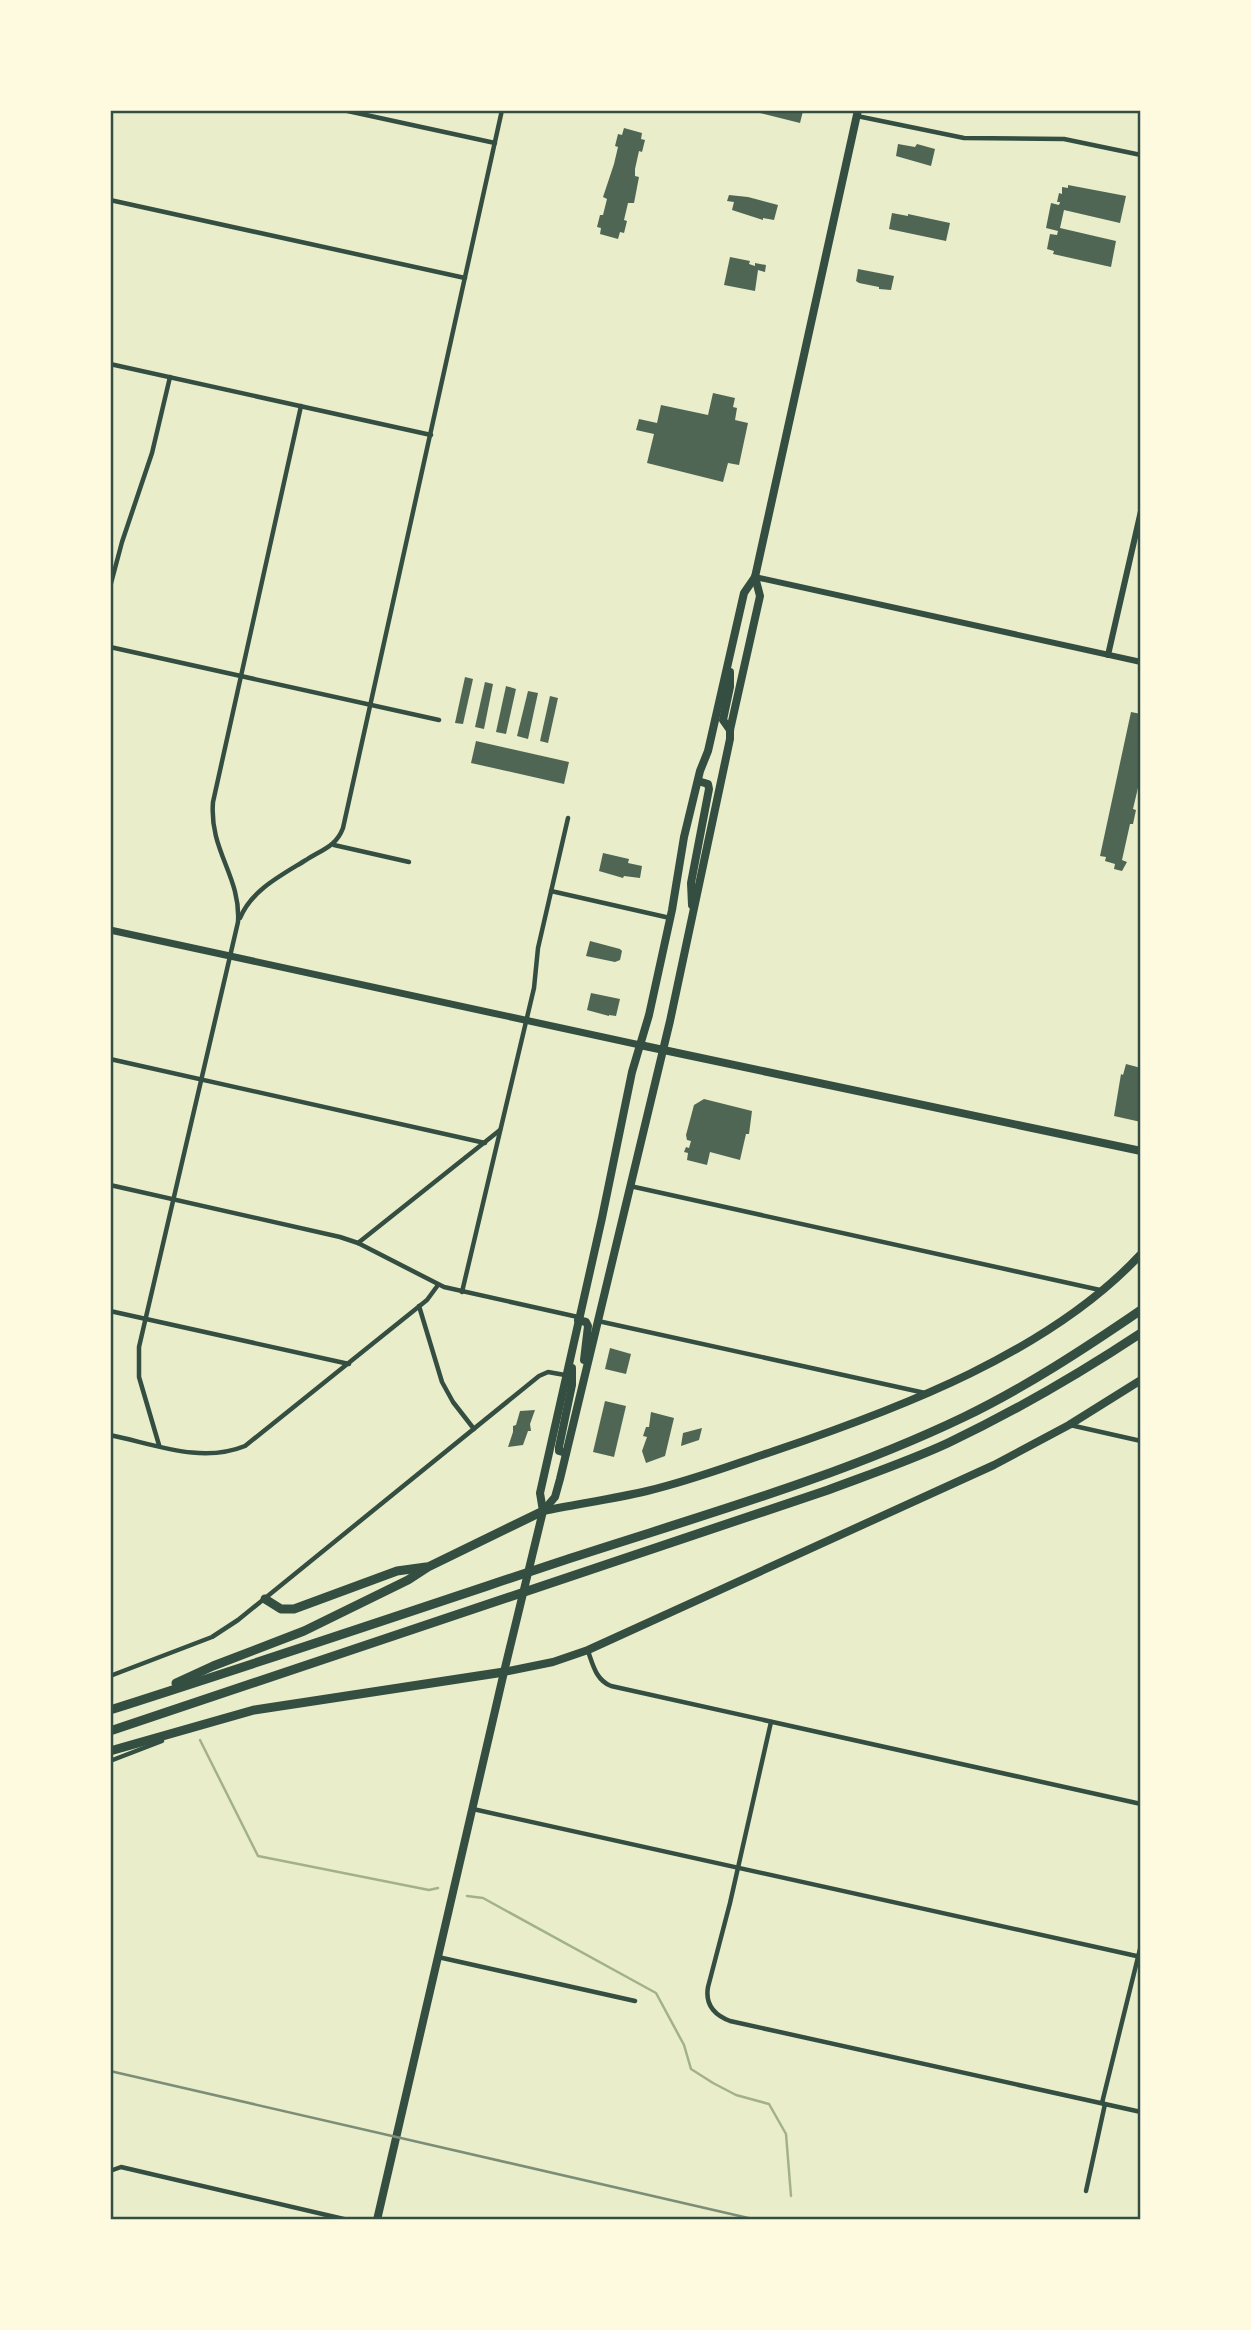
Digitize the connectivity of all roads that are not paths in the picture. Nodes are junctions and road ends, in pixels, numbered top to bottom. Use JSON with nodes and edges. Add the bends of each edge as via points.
{"nodes":[{"id":1,"x":343,"y":110,"type":"edge"},
{"id":2,"x":502,"y":110,"type":"edge"},
{"id":3,"x":857,"y":113,"type":"edge"},
{"id":4,"x":495,"y":144,"type":"junction"},
{"id":5,"x":1141,"y":155,"type":"edge"},
{"id":6,"x":110,"y":200,"type":"edge"},
{"id":7,"x":465,"y":278,"type":"junction"},
{"id":8,"x":110,"y":364,"type":"edge"},
{"id":9,"x":170,"y":377,"type":"junction"},
{"id":10,"x":301,"y":406,"type":"junction"},
{"id":11,"x":431,"y":435,"type":"junction"},
{"id":12,"x":1141,"y":511,"type":"edge"},
{"id":13,"x":755,"y":577,"type":"junction"},
{"id":14,"x":110,"y":587,"type":"edge"},
{"id":15,"x":110,"y":647,"type":"edge"},
{"id":16,"x":730,"y":655,"type":"junction"},
{"id":17,"x":1108,"y":655,"type":"junction"},
{"id":18,"x":1141,"y":662,"type":"edge"},
{"id":19,"x":241,"y":676,"type":"junction"},
{"id":20,"x":371,"y":705,"type":"junction"},
{"id":21,"x":439,"y":720,"type":"dead end"},
{"id":22,"x":730,"y":730,"type":"junction"},
{"id":23,"x":698,"y":781,"type":"junction"},
{"id":24,"x":568,"y":818,"type":"dead end"},
{"id":25,"x":334,"y":845,"type":"junction"},
{"id":26,"x":409,"y":862,"type":"dead end"},
{"id":27,"x":551,"y":891,"type":"junction"},
{"id":28,"x":693,"y":915,"type":"junction"},
{"id":29,"x":670,"y":918,"type":"junction"},
{"id":30,"x":238,"y":922,"type":"junction"},
{"id":31,"x":110,"y":930,"type":"edge"},
{"id":32,"x":230,"y":956,"type":"junction"},
{"id":33,"x":526,"y":1020,"type":"junction"},
{"id":34,"x":640,"y":1045,"type":"junction"},
{"id":35,"x":663,"y":1049,"type":"junction"},
{"id":36,"x":110,"y":1059,"type":"edge"},
{"id":37,"x":202,"y":1080,"type":"junction"},
{"id":38,"x":501,"y":1130,"type":"junction"},
{"id":39,"x":485,"y":1143,"type":"junction"},
{"id":40,"x":1141,"y":1151,"type":"edge"},
{"id":41,"x":110,"y":1185,"type":"edge"},
{"id":42,"x":629,"y":1186,"type":"junction"},
{"id":43,"x":173,"y":1199,"type":"junction"},
{"id":44,"x":358,"y":1243,"type":"junction"},
{"id":45,"x":1141,"y":1254,"type":"edge"},
{"id":46,"x":438,"y":1285,"type":"junction"},
{"id":47,"x":1103,"y":1291,"type":"junction"},
{"id":48,"x":463,"y":1292,"type":"junction"},
{"id":49,"x":419,"y":1306,"type":"junction"},
{"id":50,"x":1141,"y":1310,"type":"edge"},
{"id":51,"x":110,"y":1311,"type":"edge"},
{"id":52,"x":145,"y":1319,"type":"junction"},
{"id":53,"x":579,"y":1319,"type":"junction"},
{"id":54,"x":597,"y":1321,"type":"junction"},
{"id":55,"x":1141,"y":1333,"type":"edge"},
{"id":56,"x":571,"y":1351,"type":"junction"},
{"id":57,"x":349,"y":1364,"type":"junction"},
{"id":58,"x":567,"y":1376,"type":"junction"},
{"id":59,"x":584,"y":1380,"type":"junction"},
{"id":60,"x":1141,"y":1380,"type":"edge"},
{"id":61,"x":926,"y":1394,"type":"junction"},
{"id":62,"x":1069,"y":1425,"type":"junction"},
{"id":63,"x":474,"y":1429,"type":"junction"},
{"id":64,"x":110,"y":1435,"type":"edge"},
{"id":65,"x":1141,"y":1441,"type":"edge"},
{"id":66,"x":159,"y":1445,"type":"junction"},
{"id":67,"x":566,"y":1453,"type":"junction"},
{"id":68,"x":543,"y":1511,"type":"junction"},
{"id":69,"x":428,"y":1567,"type":"junction"},
{"id":70,"x":265,"y":1599,"type":"junction"},
{"id":71,"x":588,"y":1650,"type":"junction"},
{"id":72,"x":504,"y":1672,"type":"junction"},
{"id":73,"x":110,"y":1676,"type":"edge"},
{"id":74,"x":139,"y":1700,"type":"junction"},
{"id":75,"x":110,"y":1710,"type":"edge"},
{"id":76,"x":771,"y":1722,"type":"junction"},
{"id":77,"x":198,"y":1726,"type":"junction"},
{"id":78,"x":110,"y":1731,"type":"edge"},
{"id":79,"x":110,"y":1751,"type":"edge"},
{"id":80,"x":110,"y":1761,"type":"edge"},
{"id":81,"x":1141,"y":1804,"type":"edge"},
{"id":82,"x":472,"y":1808,"type":"junction"},
{"id":83,"x":738,"y":1868,"type":"junction"},
{"id":84,"x":1141,"y":1945,"type":"edge"},
{"id":85,"x":438,"y":1957,"type":"junction"},
{"id":86,"x":1139,"y":1957,"type":"edge"},
{"id":87,"x":635,"y":2001,"type":"dead end"},
{"id":88,"x":1104,"y":2104,"type":"junction"},
{"id":89,"x":1141,"y":2112,"type":"edge"},
{"id":90,"x":110,"y":2171,"type":"edge"},
{"id":91,"x":1086,"y":2191,"type":"dead end"},
{"id":92,"x":348,"y":2220,"type":"edge"},
{"id":93,"x":377,"y":2220,"type":"edge"}],
"edges":[{"from":1,"to":4,"type":"street"},
{"from":2,"to":4,"type":"street"},
{"from":3,"to":5,"type":"street","via":[[964,138],[1064,139]]},
{"from":3,"to":13,"type":"main road"},
{"from":4,"to":7,"type":"street"},
{"from":6,"to":7,"type":"street"},
{"from":7,"to":11,"type":"street"},
{"from":8,"to":9,"type":"street"},
{"from":9,"to":10,"type":"street"},
{"from":9,"to":14,"type":"street","via":[[152,453]]},
{"from":10,"to":11,"type":"street"},
{"from":10,"to":19,"type":"street"},
{"from":11,"to":20,"type":"street"},
{"from":12,"to":17,"type":"street"},
{"from":13,"to":16,"type":"main road","via":[[744,593]]},
{"from":13,"to":17,"type":"street"},
{"from":13,"to":22,"type":"main road","via":[[760,596]]},
{"from":15,"to":19,"type":"street"},
{"from":16,"to":22,"type":"main road","via":[[723,720]]},
{"from":16,"to":23,"type":"main road"},
{"from":17,"to":18,"type":"street"},
{"from":19,"to":20,"type":"street"},
{"from":19,"to":30,"type":"street","via":[[213,810],[218,847],[237,893]]},
{"from":20,"to":21,"type":"street"},
{"from":20,"to":25,"type":"street","via":[[345,822]]},
{"from":22,"to":28,"type":"main road"},
{"from":23,"to":28,"type":"main road","via":[[709,789],[691,883]]},
{"from":23,"to":29,"type":"main road"},
{"from":24,"to":27,"type":"street"},
{"from":25,"to":26,"type":"street"},
{"from":25,"to":30,"type":"street","via":[[260,890]]},
{"from":27,"to":29,"type":"street"},
{"from":27,"to":33,"type":"street"},
{"from":28,"to":35,"type":"main road"},
{"from":29,"to":34,"type":"main road"},
{"from":30,"to":32,"type":"street"},
{"from":31,"to":32,"type":"main road"},
{"from":32,"to":33,"type":"main road"},
{"from":32,"to":37,"type":"street"},
{"from":33,"to":34,"type":"main road"},
{"from":33,"to":38,"type":"street"},
{"from":34,"to":35,"type":"main road"},
{"from":34,"to":53,"type":"main road"},
{"from":35,"to":40,"type":"main road"},
{"from":35,"to":42,"type":"main road"},
{"from":36,"to":37,"type":"street"},
{"from":37,"to":39,"type":"street"},
{"from":37,"to":43,"type":"street"},
{"from":38,"to":39,"type":"street"},
{"from":38,"to":48,"type":"street"},
{"from":39,"to":44,"type":"street"},
{"from":41,"to":43,"type":"street"},
{"from":42,"to":47,"type":"street"},
{"from":42,"to":54,"type":"main road"},
{"from":43,"to":44,"type":"street"},
{"from":43,"to":52,"type":"street"},
{"from":44,"to":46,"type":"street"},
{"from":45,"to":47,"type":"main road"},
{"from":46,"to":48,"type":"street"},
{"from":46,"to":49,"type":"street"},
{"from":47,"to":61,"type":"main road","via":[[1061,1322]]},
{"from":48,"to":53,"type":"street"},
{"from":49,"to":57,"type":"street"},
{"from":49,"to":63,"type":"street","via":[[442,1382]]},
{"from":50,"to":74,"type":"highway","via":[[1070,1359],[966,1416],[882,1452]]},
{"from":51,"to":52,"type":"street"},
{"from":52,"to":57,"type":"street"},
{"from":52,"to":66,"type":"street","via":[[138,1372]]},
{"from":53,"to":56,"type":"main road"},
{"from":53,"to":59,"type":"main road","via":[[588,1326]]},
{"from":54,"to":59,"type":"main road"},
{"from":54,"to":61,"type":"street"},
{"from":55,"to":78,"type":"highway","via":[[1070,1379],[948,1443],[897,1464]]},
{"from":56,"to":58,"type":"main road"},
{"from":56,"to":67,"type":"main road","via":[[572,1385],[559,1447]]},
{"from":57,"to":66,"type":"street","via":[[245,1446],[203,1454]]},
{"from":58,"to":63,"type":"street","via":[[543,1373]]},
{"from":58,"to":68,"type":"main road","via":[[540,1493]]},
{"from":59,"to":67,"type":"main road"},
{"from":60,"to":62,"type":"main road"},
{"from":61,"to":68,"type":"main road","via":[[684,1481]]},
{"from":62,"to":65,"type":"street"},
{"from":62,"to":71,"type":"main road","via":[[994,1465]]},
{"from":63,"to":70,"type":"street"},
{"from":64,"to":66,"type":"street"},
{"from":67,"to":68,"type":"main road","via":[[555,1497]]},
{"from":68,"to":69,"type":"highway"},
{"from":68,"to":72,"type":"main road"},
{"from":69,"to":70,"type":"highway","via":[[397,1571],[294,1609],[281,1609]]},
{"from":69,"to":74,"type":"highway","via":[[304,1631]]},
{"from":70,"to":73,"type":"street","via":[[212,1637]]},
{"from":71,"to":72,"type":"main road"},
{"from":71,"to":76,"type":"street","via":[[597,1675],[611,1686]]},
{"from":72,"to":77,"type":"highway","via":[[254,1710]]},
{"from":72,"to":82,"type":"main road"},
{"from":74,"to":75,"type":"highway"},
{"from":76,"to":81,"type":"street"},
{"from":76,"to":83,"type":"street"},
{"from":77,"to":79,"type":"highway"},
{"from":77,"to":80,"type":"street"},
{"from":82,"to":83,"type":"street"},
{"from":82,"to":85,"type":"main road"},
{"from":83,"to":86,"type":"street"},
{"from":83,"to":88,"type":"street","via":[[708,1987],[707,2000],[714,2011],[730,2021]]},
{"from":84,"to":86,"type":"street"},
{"from":85,"to":87,"type":"street"},
{"from":85,"to":93,"type":"main road"},
{"from":86,"to":88,"type":"street"},
{"from":88,"to":89,"type":"street"},
{"from":88,"to":91,"type":"street"},
{"from":90,"to":92,"type":"street","via":[[121,2167]]}]}
